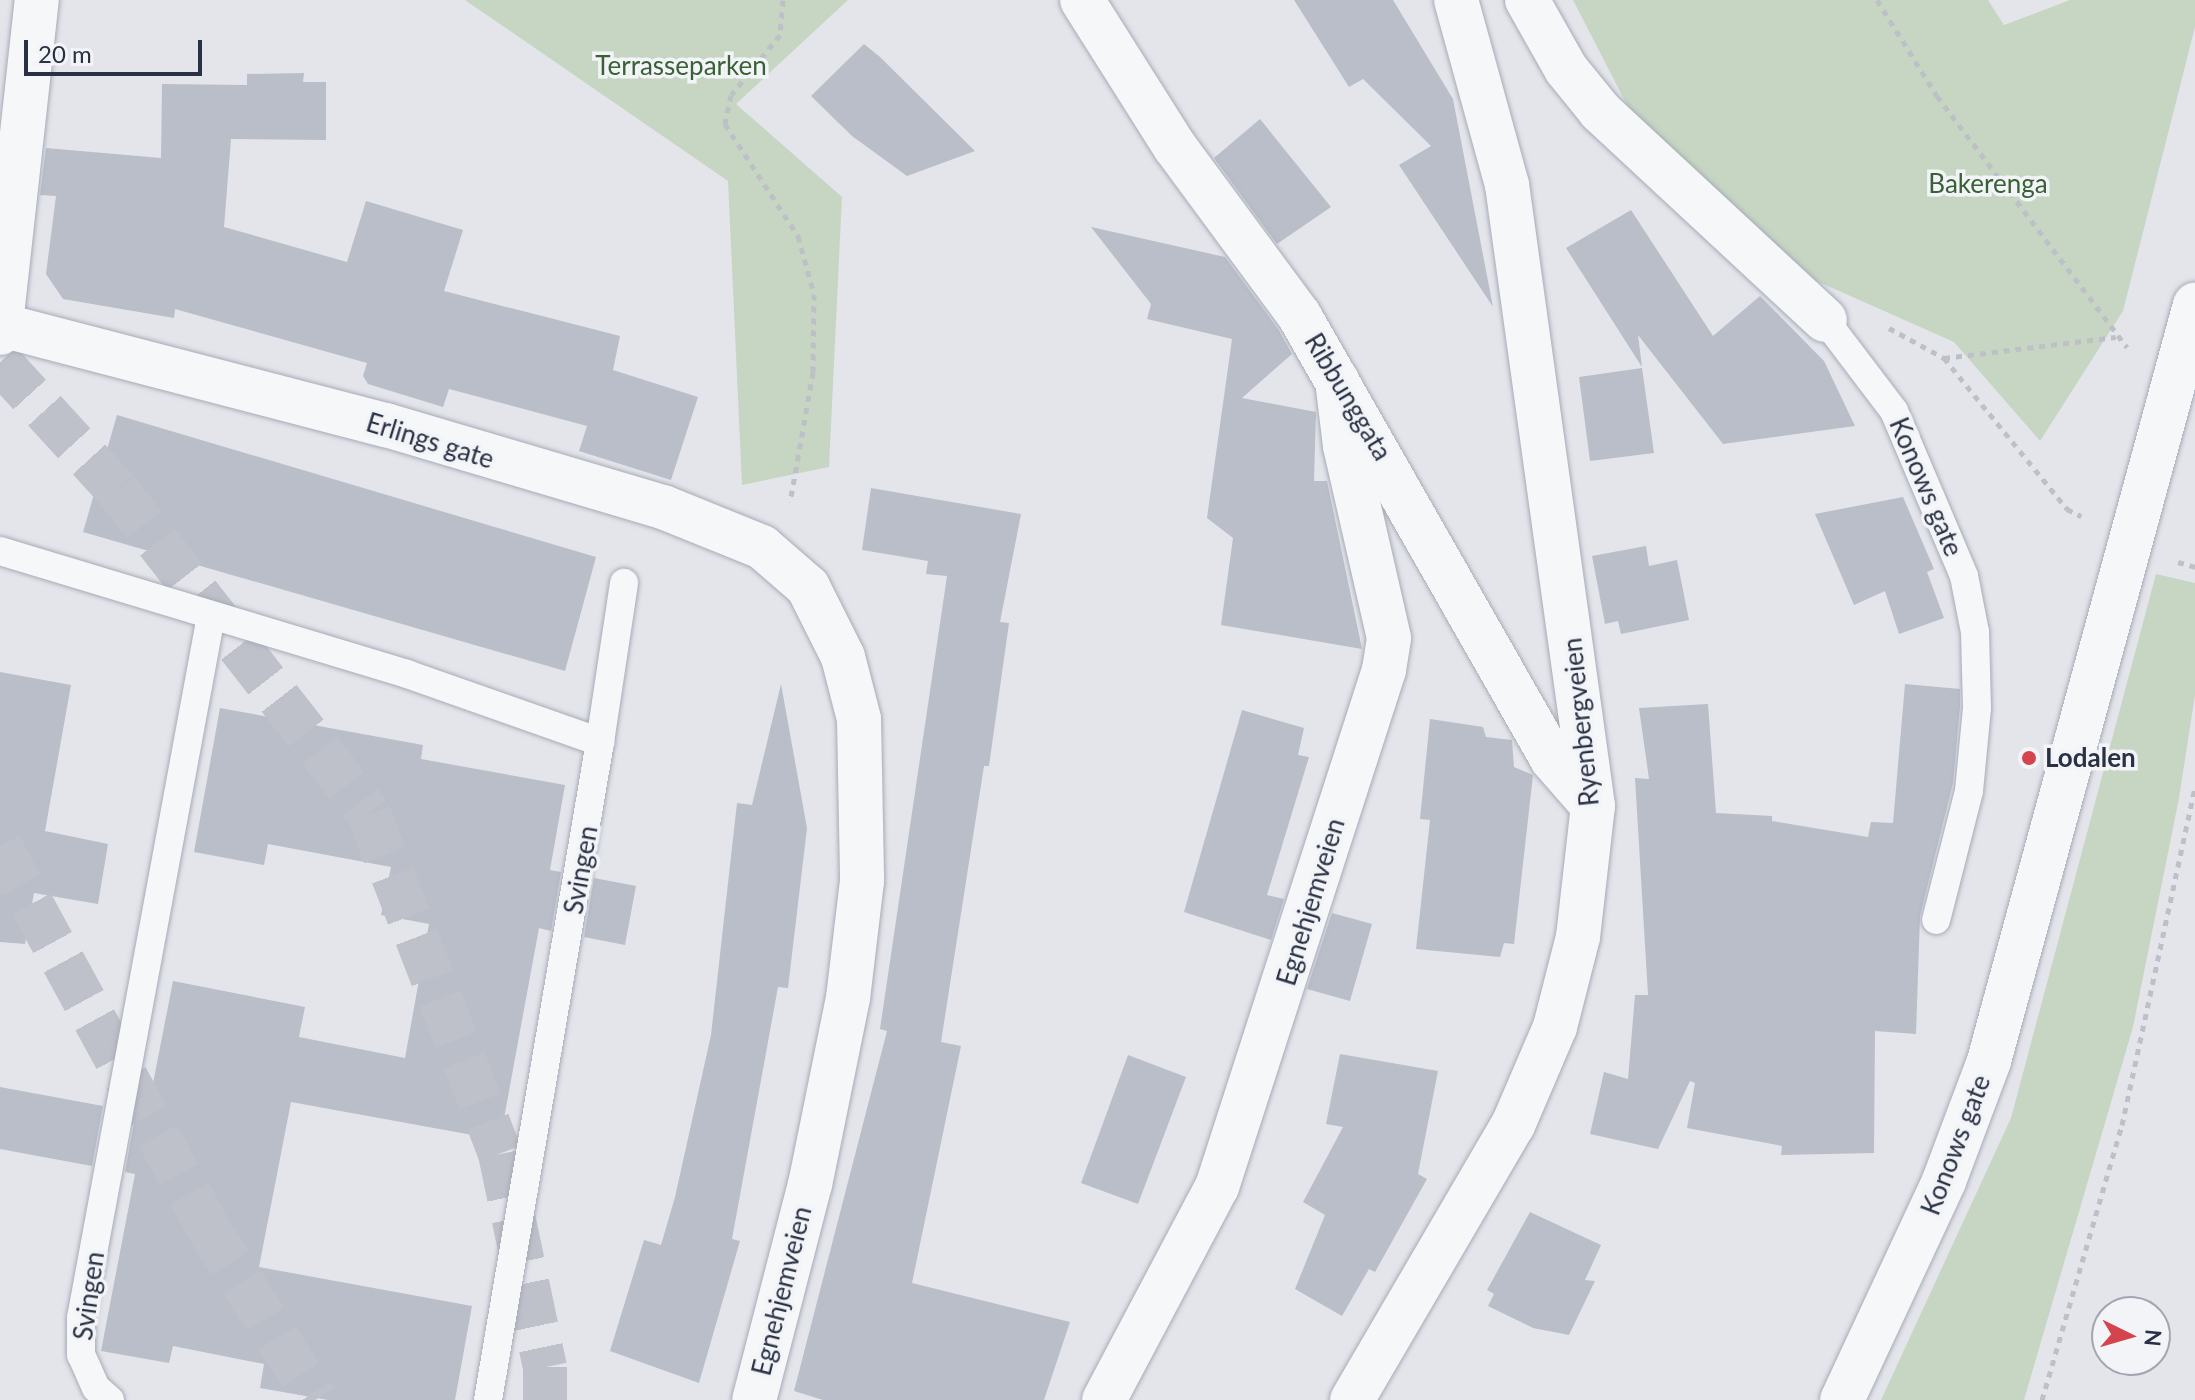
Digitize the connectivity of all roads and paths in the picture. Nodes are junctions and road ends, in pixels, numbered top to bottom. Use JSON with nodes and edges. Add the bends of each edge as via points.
{"nodes":[{"id":1,"x":37,"y":0,"type":"edge"},
{"id":2,"x":783,"y":0,"type":"edge"},
{"id":3,"x":1082,"y":0,"type":"edge"},
{"id":4,"x":1456,"y":0,"type":"edge"},
{"id":5,"x":1527,"y":0,"type":"edge"},
{"id":6,"x":1877,"y":0,"type":"edge"},
{"id":7,"x":2195,"y":305,"type":"edge"},
{"id":8,"x":1825,"y":320,"type":"joint"},
{"id":9,"x":1,"y":329,"type":"edge"},
{"id":10,"x":1903,"y":332,"type":"dead end"},
{"id":11,"x":2116,"y":337,"type":"junction"},
{"id":12,"x":2127,"y":347,"type":"dead end"},
{"id":13,"x":1944,"y":358,"type":"junction"},
{"id":14,"x":1337,"y":380,"type":"junction"},
{"id":15,"x":2082,"y":516,"type":"dead end"},
{"id":16,"x":0,"y":551,"type":"edge"},
{"id":17,"x":779,"y":558,"type":"junction"},
{"id":18,"x":624,"y":583,"type":"dead end"},
{"id":19,"x":211,"y":616,"type":"junction"},
{"id":20,"x":826,"y":617,"type":"joint"},
{"id":21,"x":600,"y":742,"type":"junction"},
{"id":22,"x":2195,"y":787,"type":"edge"},
{"id":23,"x":1593,"y":806,"type":"junction"},
{"id":24,"x":1936,"y":920,"type":"dead end"},
{"id":25,"x":110,"y":1400,"type":"edge"},
{"id":26,"x":488,"y":1400,"type":"edge"},
{"id":27,"x":754,"y":1400,"type":"edge"},
{"id":28,"x":1104,"y":1400,"type":"edge"},
{"id":29,"x":1352,"y":1400,"type":"edge"},
{"id":30,"x":1842,"y":1400,"type":"edge"},
{"id":31,"x":2042,"y":1400,"type":"edge"}],
"edges":[{"from":1,"to":9,"type":"street"},
{"from":2,"to":17,"type":"path","via":[[780,35],[731,95],[725,124],[798,236],[814,294],[813,372]]},
{"from":3,"to":14,"type":"street","name":"Ribbunggata","via":[[1175,147],[1299,315]]},
{"from":4,"to":23,"type":"street","name":"Ryenbergveien","via":[[1507,185]]},
{"from":5,"to":8,"type":"street","name":"Konows gate","via":[[1566,69],[1600,111]]},
{"from":6,"to":11,"type":"path","via":[[1937,96]]},
{"from":7,"to":30,"type":"street","name":"Konows gate","via":[[1989,1061],[1944,1181]]},
{"from":8,"to":24,"type":"lane","name":"Konows gate","via":[[1894,411],[1967,590],[1977,708],[1969,791]]},
{"from":9,"to":17,"type":"street","name":"Erlings gate","via":[[386,425],[663,507]]},
{"from":10,"to":13,"type":"path"},
{"from":11,"to":12,"type":"path"},
{"from":11,"to":13,"type":"path"},
{"from":13,"to":15,"type":"path","via":[[2067,509]]},
{"from":14,"to":23,"type":"street","name":"Ribbunggata","via":[[1552,759]]},
{"from":14,"to":28,"type":"street","name":"Egnehjemveien","via":[[1345,446],[1389,638],[1384,670],[1217,1187]]},
{"from":16,"to":19,"type":"lane"},
{"from":17,"to":20,"type":"street","name":"Erlings gate","via":[[808,587]]},
{"from":18,"to":21,"type":"lane","name":"Svingen"},
{"from":19,"to":21,"type":"lane","via":[[407,674]]},
{"from":19,"to":25,"type":"lane","name":"Svingen","via":[[81,1318],[81,1355],[96,1388]]},
{"from":20,"to":27,"type":"street","name":"Egnehjemveien","via":[[859,719],[862,881],[848,998],[810,1184]]},
{"from":21,"to":26,"type":"lane","name":"Svingen"},
{"from":22,"to":31,"type":"path","via":[[2129,1097]]},
{"from":23,"to":29,"type":"street","name":"Ryenbergveien","via":[[1578,937],[1555,1027],[1513,1125]]}]}
